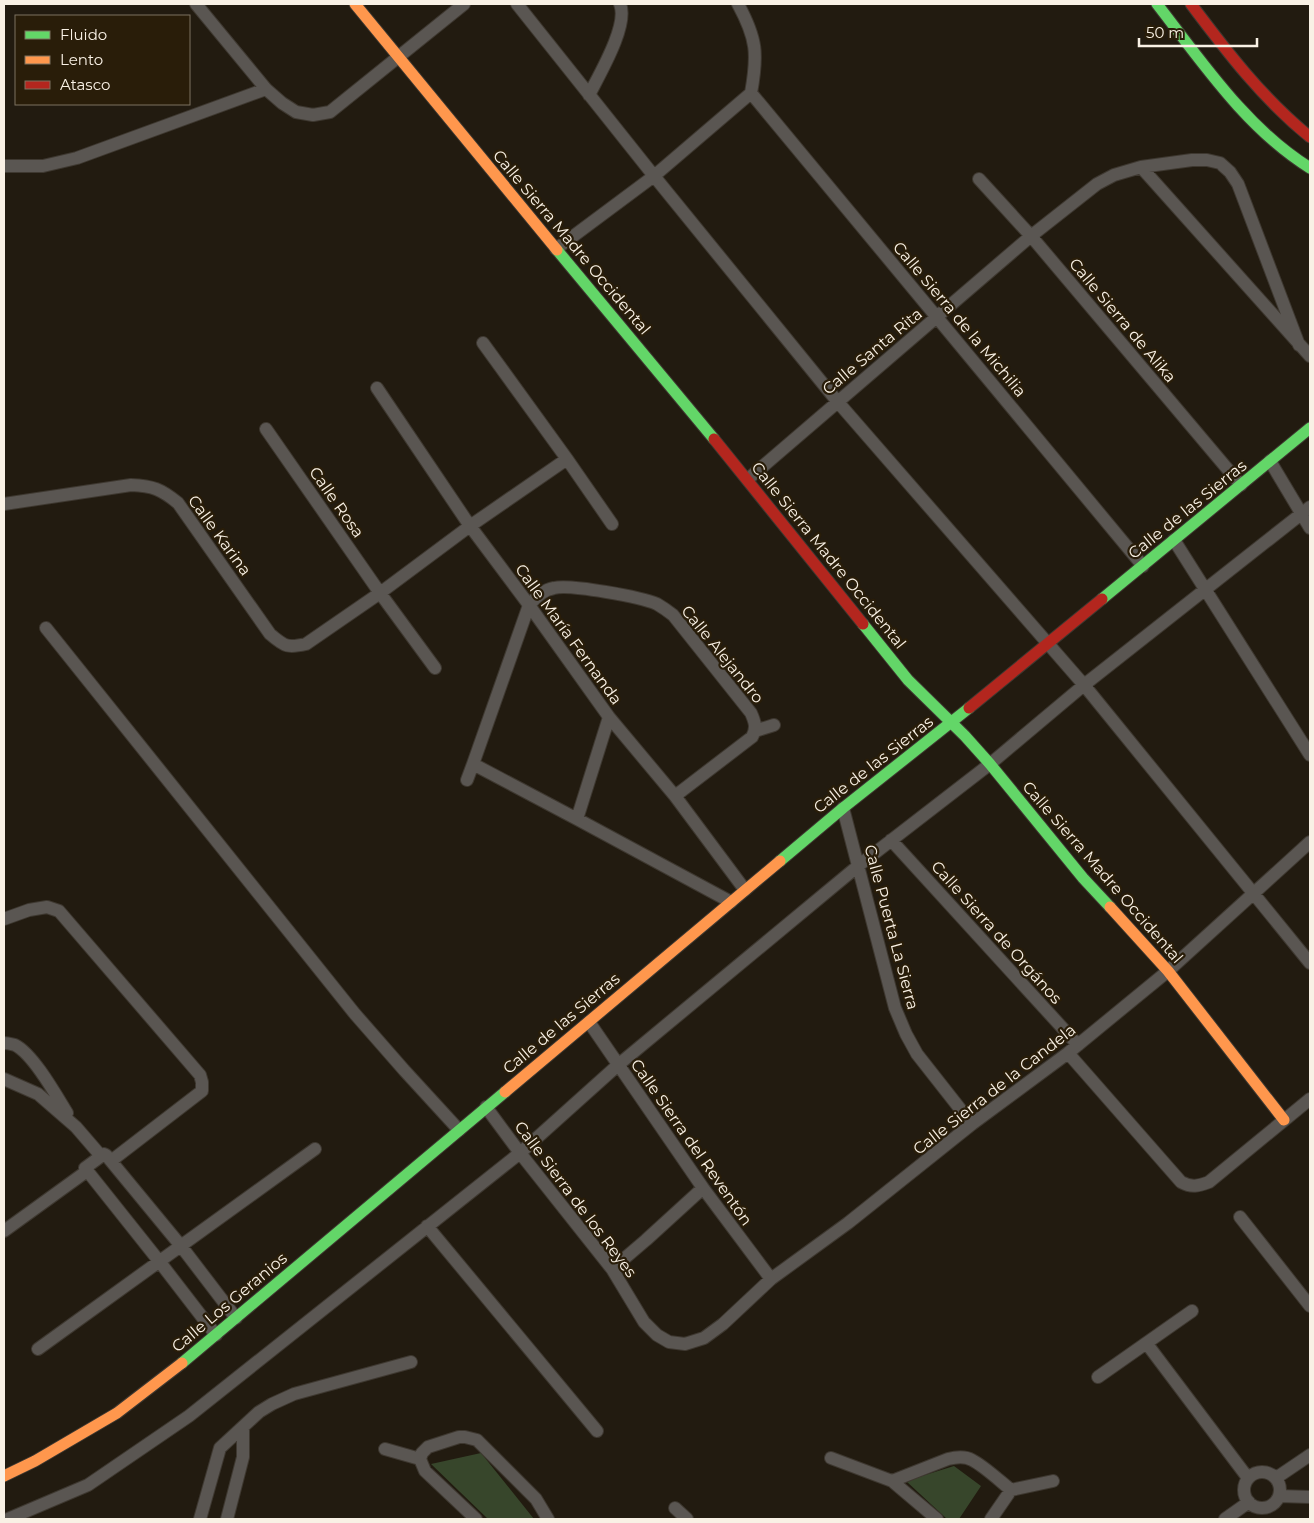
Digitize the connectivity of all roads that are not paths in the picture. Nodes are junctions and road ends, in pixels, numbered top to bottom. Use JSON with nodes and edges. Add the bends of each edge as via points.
{"nodes":[{"id":1,"x":196,"y":4,"type":"edge"},
{"id":2,"x":355,"y":4,"type":"edge"},
{"id":3,"x":464,"y":4,"type":"edge"},
{"id":4,"x":517,"y":4,"type":"edge"},
{"id":5,"x":620,"y":4,"type":"edge"},
{"id":6,"x":738,"y":4,"type":"edge"},
{"id":7,"x":1157,"y":4,"type":"edge"},
{"id":8,"x":1191,"y":4,"type":"edge"},
{"id":9,"x":399,"y":57,"type":"junction"},
{"id":10,"x":266,"y":89,"type":"junction"},
{"id":11,"x":751,"y":93,"type":"junction"},
{"id":12,"x":590,"y":95,"type":"junction"},
{"id":13,"x":1310,"y":137,"type":"edge"},
{"id":14,"x":4,"y":166,"type":"edge"},
{"id":15,"x":1141,"y":167,"type":"junction"},
{"id":16,"x":1310,"y":168,"type":"edge"},
{"id":17,"x":654,"y":176,"type":"junction"},
{"id":18,"x":979,"y":179,"type":"dead end"},
{"id":19,"x":1030,"y":236,"type":"junction"},
{"id":20,"x":556,"y":249,"type":"junction"},
{"id":21,"x":937,"y":316,"type":"junction"},
{"id":22,"x":482,"y":343,"type":"dead end"},
{"id":23,"x":1299,"y":345,"type":"junction"},
{"id":24,"x":1310,"y":356,"type":"edge"},
{"id":25,"x":377,"y":388,"type":"dead end"},
{"id":26,"x":837,"y":402,"type":"junction"},
{"id":27,"x":1310,"y":428,"type":"edge"},
{"id":28,"x":266,"y":429,"type":"dead end"},
{"id":29,"x":567,"y":459,"type":"junction"},
{"id":30,"x":1270,"y":461,"type":"junction"},
{"id":31,"x":748,"y":479,"type":"junction"},
{"id":32,"x":1241,"y":485,"type":"junction"},
{"id":33,"x":4,"y":504,"type":"edge"},
{"id":34,"x":1306,"y":511,"type":"edge"},
{"id":35,"x":612,"y":524,"type":"dead end"},
{"id":36,"x":470,"y":526,"type":"junction"},
{"id":37,"x":1310,"y":528,"type":"edge"},
{"id":38,"x":1174,"y":540,"type":"junction"},
{"id":39,"x":1143,"y":566,"type":"junction"},
{"id":40,"x":1205,"y":588,"type":"junction"},
{"id":41,"x":380,"y":593,"type":"junction"},
{"id":42,"x":529,"y":605,"type":"junction"},
{"id":43,"x":46,"y":628,"type":"dead end"},
{"id":44,"x":1049,"y":644,"type":"junction"},
{"id":45,"x":435,"y":668,"type":"dead end"},
{"id":46,"x":1084,"y":686,"type":"junction"},
{"id":47,"x":609,"y":717,"type":"junction"},
{"id":48,"x":952,"y":723,"type":"junction"},
{"id":49,"x":774,"y":725,"type":"dead end"},
{"id":50,"x":756,"y":731,"type":"junction"},
{"id":51,"x":1310,"y":754,"type":"edge"},
{"id":52,"x":473,"y":764,"type":"junction"},
{"id":53,"x":990,"y":764,"type":"junction"},
{"id":54,"x":467,"y":780,"type":"dead end"},
{"id":55,"x":674,"y":796,"type":"junction"},
{"id":56,"x":843,"y":808,"type":"junction"},
{"id":57,"x":578,"y":819,"type":"junction"},
{"id":58,"x":891,"y":840,"type":"junction"},
{"id":59,"x":1310,"y":842,"type":"edge"},
{"id":60,"x":858,"y":866,"type":"junction"},
{"id":61,"x":745,"y":890,"type":"junction"},
{"id":62,"x":1254,"y":893,"type":"junction"},
{"id":63,"x":731,"y":902,"type":"junction"},
{"id":64,"x":4,"y":919,"type":"edge"},
{"id":65,"x":1310,"y":963,"type":"edge"},
{"id":66,"x":1168,"y":971,"type":"junction"},
{"id":67,"x":589,"y":1022,"type":"junction"},
{"id":68,"x":4,"y":1043,"type":"edge"},
{"id":69,"x":1073,"y":1049,"type":"junction"},
{"id":70,"x":618,"y":1065,"type":"junction"},
{"id":71,"x":4,"y":1078,"type":"edge"},
{"id":72,"x":1310,"y":1099,"type":"edge"},
{"id":73,"x":486,"y":1107,"type":"junction"},
{"id":74,"x":1284,"y":1120,"type":"junction"},
{"id":75,"x":972,"y":1124,"type":"junction"},
{"id":76,"x":76,"y":1127,"type":"junction"},
{"id":77,"x":459,"y":1130,"type":"junction"},
{"id":78,"x":315,"y":1149,"type":"dead end"},
{"id":79,"x":520,"y":1153,"type":"junction"},
{"id":80,"x":106,"y":1158,"type":"junction"},
{"id":81,"x":87,"y":1171,"type":"junction"},
{"id":82,"x":703,"y":1188,"type":"junction"},
{"id":83,"x":1240,"y":1217,"type":"dead end"},
{"id":84,"x":427,"y":1226,"type":"junction"},
{"id":85,"x":4,"y":1231,"type":"edge"},
{"id":86,"x":181,"y":1246,"type":"junction"},
{"id":87,"x":159,"y":1261,"type":"junction"},
{"id":88,"x":612,"y":1269,"type":"junction"},
{"id":89,"x":771,"y":1279,"type":"junction"},
{"id":90,"x":1310,"y":1305,"type":"edge"},
{"id":91,"x":1192,"y":1311,"type":"dead end"},
{"id":92,"x":236,"y":1318,"type":"junction"},
{"id":93,"x":216,"y":1335,"type":"junction"},
{"id":94,"x":685,"y":1344,"type":"joint"},
{"id":95,"x":1147,"y":1344,"type":"junction"},
{"id":96,"x":38,"y":1349,"type":"dead end"},
{"id":97,"x":412,"y":1362,"type":"dead end"},
{"id":98,"x":1098,"y":1377,"type":"dead end"},
{"id":99,"x":243,"y":1427,"type":"junction"},
{"id":100,"x":597,"y":1431,"type":"dead end"},
{"id":101,"x":386,"y":1449,"type":"dead end"},
{"id":102,"x":1310,"y":1455,"type":"edge"},
{"id":103,"x":831,"y":1458,"type":"dead end"},
{"id":104,"x":420,"y":1459,"type":"junction"},
{"id":105,"x":4,"y":1476,"type":"edge"},
{"id":106,"x":1248,"y":1478,"type":"junction"},
{"id":107,"x":1276,"y":1478,"type":"junction"},
{"id":108,"x":892,"y":1481,"type":"junction"},
{"id":109,"x":1053,"y":1481,"type":"dead end"},
{"id":110,"x":1011,"y":1490,"type":"junction"},
{"id":111,"x":1279,"y":1496,"type":"junction"},
{"id":112,"x":1310,"y":1497,"type":"edge"},
{"id":113,"x":1249,"y":1502,"type":"junction"},
{"id":114,"x":674,"y":1508,"type":"dead end"},
{"id":115,"x":8,"y":1519,"type":"edge"},
{"id":116,"x":200,"y":1519,"type":"edge"},
{"id":117,"x":227,"y":1519,"type":"edge"},
{"id":118,"x":476,"y":1519,"type":"edge"},
{"id":119,"x":548,"y":1519,"type":"edge"},
{"id":120,"x":687,"y":1519,"type":"edge"},
{"id":121,"x":937,"y":1519,"type":"edge"},
{"id":122,"x":991,"y":1519,"type":"edge"},
{"id":123,"x":1225,"y":1519,"type":"edge"}],
"edges":[{"from":1,"to":10,"type":"street"},
{"from":2,"to":9,"type":"street","name":"Calle Sierra Madre Occidental"},
{"from":3,"to":9,"type":"street"},
{"from":4,"to":12,"type":"street"},
{"from":5,"to":12,"type":"street","via":[[622,10],[615,42]]},
{"from":6,"to":11,"type":"street","via":[[755,44],[756,67]]},
{"from":7,"to":16,"type":"street","via":[[1249,119],[1291,158]]},
{"from":8,"to":13,"type":"street","via":[[1244,73],[1293,124]]},
{"from":9,"to":10,"type":"street","via":[[330,112],[313,115],[296,112]]},
{"from":9,"to":20,"type":"street","name":"Calle Sierra Madre Occidental"},
{"from":10,"to":14,"type":"street","via":[[76,158],[43,166]]},
{"from":11,"to":17,"type":"street"},
{"from":11,"to":21,"type":"street","name":"Calle Sierra de la Michilia"},
{"from":12,"to":17,"type":"street"},
{"from":15,"to":19,"type":"street","name":"Calle Santa Rita","via":[[1097,184]]},
{"from":15,"to":23,"type":"street"},
{"from":15,"to":23,"type":"street","name":"Calle Santa Rita","via":[[1207,160],[1220,163],[1230,172],[1238,184]]},
{"from":17,"to":20,"type":"street"},
{"from":17,"to":26,"type":"street"},
{"from":18,"to":19,"type":"street","name":"Calle Sierra de Alika"},
{"from":19,"to":21,"type":"street","name":"Calle Santa Rita"},
{"from":19,"to":32,"type":"street","name":"Calle Sierra de Alika"},
{"from":20,"to":31,"type":"street","name":"Calle Sierra Madre Occidental"},
{"from":21,"to":26,"type":"street","name":"Calle Santa Rita"},
{"from":21,"to":39,"type":"street","name":"Calle Sierra de la Michilia"},
{"from":22,"to":29,"type":"street"},
{"from":23,"to":24,"type":"street"},
{"from":25,"to":36,"type":"street","name":"Calle María Fernanda"},
{"from":26,"to":31,"type":"street","name":"Calle Santa Rita"},
{"from":26,"to":44,"type":"street"},
{"from":27,"to":30,"type":"street","name":"Calle de las Sierras"},
{"from":28,"to":41,"type":"street","name":"Calle Rosa"},
{"from":29,"to":35,"type":"street"},
{"from":29,"to":36,"type":"street"},
{"from":30,"to":32,"type":"street","name":"Calle de las Sierras"},
{"from":30,"to":34,"type":"street"},
{"from":31,"to":48,"type":"street","name":"Calle Sierra Madre Occidental","via":[[908,680]]},
{"from":32,"to":38,"type":"street","name":"Calle de las Sierras"},
{"from":33,"to":41,"type":"street","name":"Calle Karina","via":[[131,485],[164,491],[178,503],[270,634],[281,644],[293,647],[306,644]]},
{"from":34,"to":37,"type":"street"},
{"from":34,"to":40,"type":"street"},
{"from":36,"to":41,"type":"street"},
{"from":36,"to":42,"type":"street","name":"Calle María Fernanda"},
{"from":38,"to":39,"type":"street","name":"Calle de las Sierras"},
{"from":38,"to":40,"type":"street"},
{"from":39,"to":44,"type":"street","name":"Calle de las Sierras"},
{"from":40,"to":46,"type":"street"},
{"from":40,"to":51,"type":"street"},
{"from":41,"to":45,"type":"street","name":"Calle Rosa"},
{"from":42,"to":47,"type":"street","name":"Calle María Fernanda"},
{"from":42,"to":50,"type":"street","name":"Calle Alejandro","via":[[540,594],[568,586],[658,604],[673,615],[751,713]]},
{"from":42,"to":52,"type":"street"},
{"from":43,"to":77,"type":"street","via":[[355,1014]]},
{"from":44,"to":46,"type":"street"},
{"from":44,"to":48,"type":"street","name":"Calle de las Sierras"},
{"from":46,"to":53,"type":"street"},
{"from":46,"to":62,"type":"street"},
{"from":47,"to":55,"type":"street","name":"Calle María Fernanda"},
{"from":47,"to":57,"type":"street"},
{"from":48,"to":53,"type":"street","name":"Calle Sierra Madre Occidental"},
{"from":48,"to":56,"type":"street","name":"Calle de las Sierras"},
{"from":49,"to":50,"type":"street"},
{"from":50,"to":55,"type":"street","name":"Calle Alejandro"},
{"from":52,"to":54,"type":"street"},
{"from":52,"to":57,"type":"street"},
{"from":53,"to":58,"type":"street"},
{"from":53,"to":66,"type":"street","name":"Calle Sierra Madre Occidental","via":[[1083,878]]},
{"from":55,"to":61,"type":"street","name":"Calle María Fernanda"},
{"from":56,"to":60,"type":"street","name":"Calle Puerta La Sierra"},
{"from":56,"to":61,"type":"street","name":"Calle de las Sierras"},
{"from":57,"to":63,"type":"street"},
{"from":58,"to":60,"type":"street"},
{"from":58,"to":69,"type":"street","name":"Calle Sierra de Orgános"},
{"from":59,"to":62,"type":"street","name":"Calle Sierra de la Candela"},
{"from":60,"to":70,"type":"street"},
{"from":60,"to":75,"type":"street","name":"Calle Puerta La Sierra","via":[[895,1008],[906,1034],[917,1054]]},
{"from":61,"to":63,"type":"street","name":"Calle de las Sierras"},
{"from":62,"to":65,"type":"street"},
{"from":62,"to":66,"type":"street","name":"Calle Sierra de la Candela"},
{"from":63,"to":67,"type":"street","name":"Calle de las Sierras"},
{"from":64,"to":80,"type":"street","via":[[47,907],[59,911],[200,1075],[202,1091]]},
{"from":66,"to":69,"type":"street","name":"Calle Sierra de la Candela"},
{"from":66,"to":74,"type":"street","name":"Calle Sierra Madre Occidental"},
{"from":67,"to":70,"type":"street","name":"Calle Sierra del Reventón"},
{"from":67,"to":73,"type":"street","name":"Calle de las Sierras"},
{"from":68,"to":76,"type":"street","via":[[17,1046],[32,1060]]},
{"from":69,"to":74,"type":"street","name":"Calle Sierra de Orgános","via":[[1181,1182],[1190,1187],[1209,1182]]},
{"from":69,"to":75,"type":"street","name":"Calle Sierra de la Candela"},
{"from":70,"to":79,"type":"street"},
{"from":70,"to":82,"type":"street","name":"Calle Sierra del Reventón"},
{"from":71,"to":76,"type":"street","via":[[38,1094]]},
{"from":72,"to":74,"type":"street"},
{"from":73,"to":77,"type":"street","name":"Calle de las Sierras"},
{"from":73,"to":79,"type":"street","name":"Calle Sierra de los Reyes"},
{"from":75,"to":89,"type":"street","name":"Calle Sierra de la Candela","via":[[848,1223]]},
{"from":76,"to":80,"type":"street"},
{"from":77,"to":92,"type":"street","name":"Calle Los Geranios"},
{"from":78,"to":86,"type":"street"},
{"from":79,"to":84,"type":"street"},
{"from":79,"to":88,"type":"street","name":"Calle Sierra de los Reyes"},
{"from":80,"to":81,"type":"street","via":[[85,1168]]},
{"from":80,"to":86,"type":"street"},
{"from":81,"to":85,"type":"street"},
{"from":81,"to":87,"type":"street"},
{"from":82,"to":88,"type":"street"},
{"from":82,"to":89,"type":"street","name":"Calle Sierra del Reventón"},
{"from":83,"to":90,"type":"street"},
{"from":84,"to":100,"type":"street"},
{"from":84,"to":115,"type":"street","via":[[189,1416],[88,1485]]},
{"from":86,"to":87,"type":"street"},
{"from":86,"to":92,"type":"street"},
{"from":87,"to":93,"type":"street"},
{"from":87,"to":96,"type":"street"},
{"from":88,"to":94,"type":"street","name":"Calle Sierra de los Reyes","via":[[644,1322],[669,1342]]},
{"from":89,"to":94,"type":"street","name":"Calle Sierra de la Candela","via":[[723,1324],[704,1338]]},
{"from":91,"to":95,"type":"street"},
{"from":92,"to":93,"type":"street","name":"Calle Los Geranios"},
{"from":93,"to":105,"type":"street","name":"Calle Los Geranios","via":[[117,1413],[35,1462]]},
{"from":95,"to":98,"type":"street"},
{"from":95,"to":106,"type":"street"},
{"from":97,"to":99,"type":"street","via":[[294,1394],[259,1412]]},
{"from":99,"to":116,"type":"street","via":[[220,1448]]},
{"from":99,"to":117,"type":"street","via":[[243,1457]]},
{"from":101,"to":104,"type":"street"},
{"from":102,"to":107,"type":"street"},
{"from":103,"to":108,"type":"street"},
{"from":104,"to":118,"type":"street","via":[[425,1471]]},
{"from":104,"to":119,"type":"street","via":[[428,1447],[459,1437],[477,1440],[536,1499]]},
{"from":106,"to":107,"type":"street","via":[[1265,1472]]},
{"from":106,"to":113,"type":"street","via":[[1244,1489]]},
{"from":107,"to":111,"type":"street"},
{"from":108,"to":110,"type":"street","via":[[948,1459],[964,1457]]},
{"from":108,"to":121,"type":"street"},
{"from":109,"to":110,"type":"street"},
{"from":110,"to":122,"type":"street"},
{"from":111,"to":112,"type":"street"},
{"from":111,"to":113,"type":"street","via":[[1265,1508]]},
{"from":113,"to":123,"type":"street"},
{"from":114,"to":120,"type":"street"}]}
